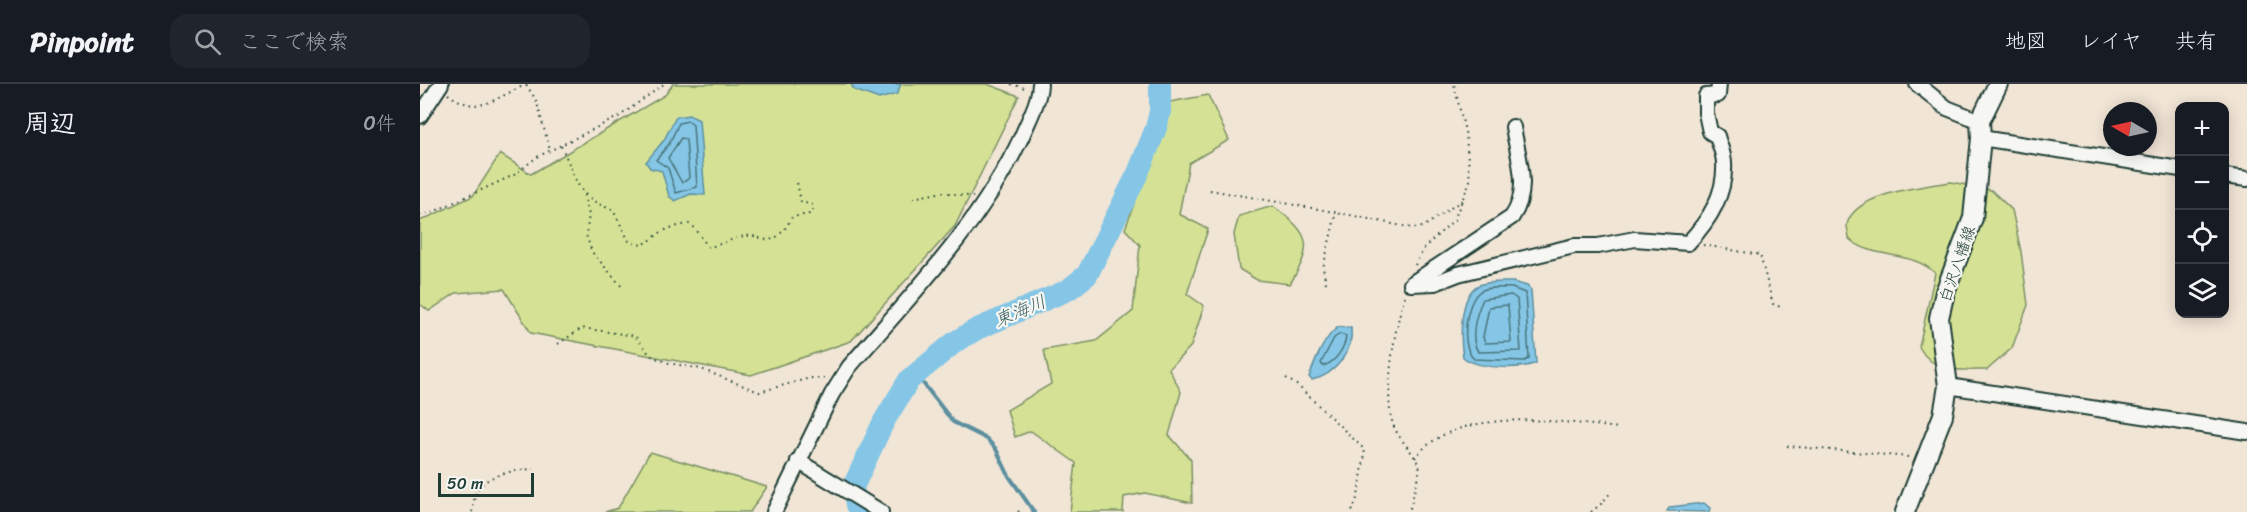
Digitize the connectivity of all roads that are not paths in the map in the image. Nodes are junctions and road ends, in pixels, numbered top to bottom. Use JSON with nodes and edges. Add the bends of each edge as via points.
{"nodes":[{"id":1,"x":1719,"y":84,"type":"edge"},
{"id":2,"x":1917,"y":84,"type":"edge"},
{"id":3,"x":1998,"y":84,"type":"edge"},
{"id":4,"x":440,"y":86,"type":"edge"},
{"id":5,"x":1040,"y":87,"type":"edge"},
{"id":6,"x":420,"y":116,"type":"edge"},
{"id":7,"x":1512,"y":127,"type":"dead end"},
{"id":8,"x":1980,"y":129,"type":"junction"},
{"id":9,"x":2175,"y":168,"type":"edge"},
{"id":10,"x":2229,"y":177,"type":"edge"},
{"id":11,"x":2247,"y":179,"type":"edge"},
{"id":12,"x":1948,"y":386,"type":"junction"},
{"id":13,"x":2247,"y":432,"type":"edge"},
{"id":14,"x":798,"y":461,"type":"junction"},
{"id":15,"x":774,"y":512,"type":"edge"},
{"id":16,"x":880,"y":512,"type":"edge"},
{"id":17,"x":1905,"y":512,"type":"edge"}],
"edges":[{"from":1,"to":7,"type":"street","via":[[1718,95],[1706,96],[1706,113],[1710,132],[1717,136],[1725,162],[1720,191],[1706,225],[1688,243],[1635,238],[1598,246],[1575,246],[1435,283],[1411,284],[1506,221],[1518,207],[1524,186]]},
{"from":2,"to":8,"type":"street"},
{"from":3,"to":8,"type":"main road","name":"白沢八幡線"},
{"from":4,"to":6,"type":"street"},
{"from":5,"to":14,"type":"street","via":[[1004,175],[988,200],[849,367]]},
{"from":8,"to":9,"type":"street"},
{"from":8,"to":12,"type":"main road","name":"白沢八幡線","via":[[1973,218],[1939,318]]},
{"from":10,"to":11,"type":"street"},
{"from":12,"to":13,"type":"street"},
{"from":12,"to":17,"type":"main road","name":"白沢八幡線","via":[[1943,415]]},
{"from":14,"to":15,"type":"street"},
{"from":14,"to":16,"type":"street"}]}
